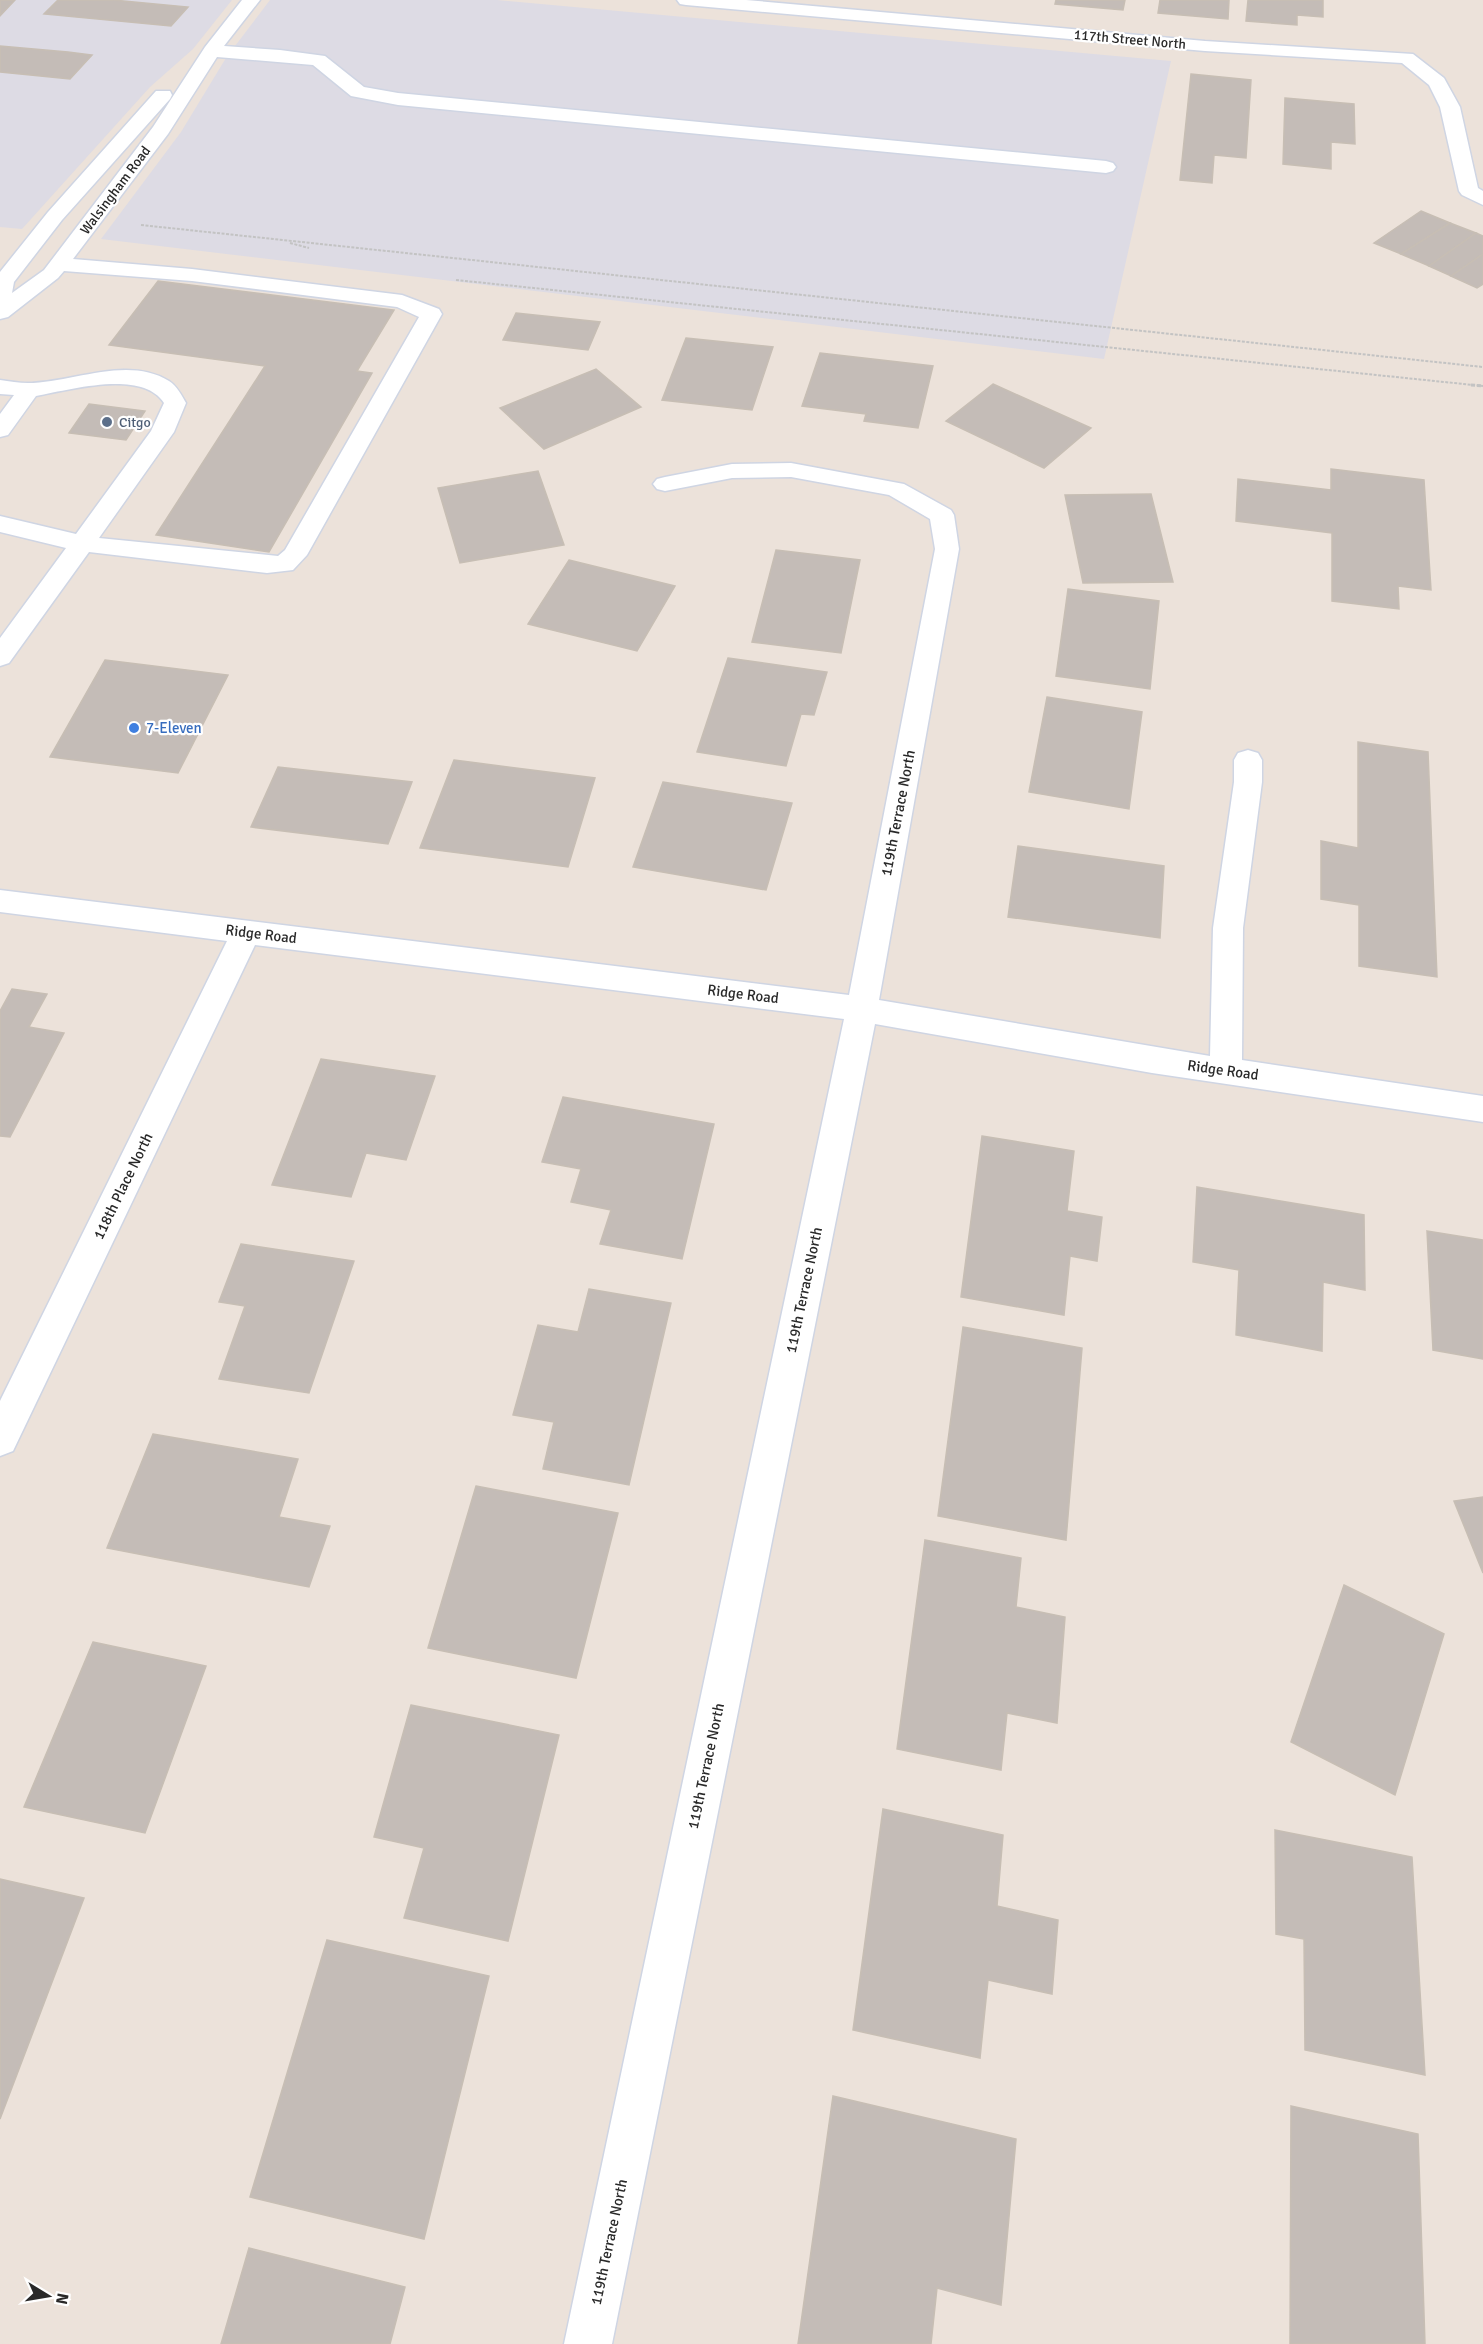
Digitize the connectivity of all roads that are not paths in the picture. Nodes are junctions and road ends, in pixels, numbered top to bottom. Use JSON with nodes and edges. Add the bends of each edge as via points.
{"nodes":[{"id":1,"x":251,"y":0,"type":"edge"},
{"id":2,"x":686,"y":0,"type":"edge"},
{"id":3,"x":211,"y":51,"type":"junction"},
{"id":4,"x":1106,"y":167,"type":"dead end"},
{"id":5,"x":1483,"y":199,"type":"edge"},
{"id":6,"x":58,"y":264,"type":"junction"},
{"id":7,"x":0,"y":298,"type":"edge"},
{"id":8,"x":0,"y":312,"type":"edge"},
{"id":9,"x":0,"y":387,"type":"edge"},
{"id":10,"x":29,"y":390,"type":"junction"},
{"id":11,"x":0,"y":430,"type":"edge"},
{"id":12,"x":665,"y":484,"type":"dead end"},
{"id":13,"x":0,"y":524,"type":"edge"},
{"id":14,"x":84,"y":543,"type":"junction"},
{"id":15,"x":0,"y":657,"type":"edge"},
{"id":16,"x":1248,"y":760,"type":"dead end"},
{"id":17,"x":0,"y":901,"type":"edge"},
{"id":18,"x":246,"y":932,"type":"junction"},
{"id":19,"x":862,"y":1009,"type":"junction"},
{"id":20,"x":1226,"y":1071,"type":"junction"},
{"id":21,"x":1483,"y":1109,"type":"edge"},
{"id":22,"x":0,"y":1439,"type":"edge"},
{"id":23,"x":588,"y":2344,"type":"edge"}],
"edges":[{"from":1,"to":3,"type":"street","name":"Walsingham Road"},
{"from":2,"to":5,"type":"street","name":"117th Street North","via":[[1204,46],[1407,58],[1437,82],[1467,137],[1469,191]]},
{"from":3,"to":4,"type":"street","via":[[318,60],[358,92],[398,99]]},
{"from":3,"to":6,"type":"street","name":"Walsingham Road","via":[[161,130]]},
{"from":3,"to":7,"type":"street","name":"Walsingham Road","via":[[169,89],[55,216],[4,280]]},
{"from":6,"to":8,"type":"street","name":"Walsingham Road","via":[[51,274]]},
{"from":6,"to":14,"type":"street","via":[[192,275],[402,301],[430,314],[295,555],[284,564]]},
{"from":9,"to":10,"type":"street"},
{"from":10,"to":11,"type":"street"},
{"from":10,"to":14,"type":"street","via":[[137,378],[162,385],[176,403],[162,432]]},
{"from":12,"to":19,"type":"street","name":"119th Terrace North","via":[[732,471],[791,470],[897,489],[942,514],[947,549]]},
{"from":13,"to":14,"type":"street"},
{"from":14,"to":15,"type":"street"},
{"from":16,"to":20,"type":"street","via":[[1228,928]]},
{"from":17,"to":18,"type":"street","name":"Ridge Road"},
{"from":18,"to":19,"type":"street","name":"Ridge Road"},
{"from":18,"to":22,"type":"street","name":"118th Place North"},
{"from":19,"to":20,"type":"street","name":"Ridge Road"},
{"from":19,"to":23,"type":"street","name":"119th Terrace North"},
{"from":20,"to":21,"type":"street","name":"Ridge Road"}]}
